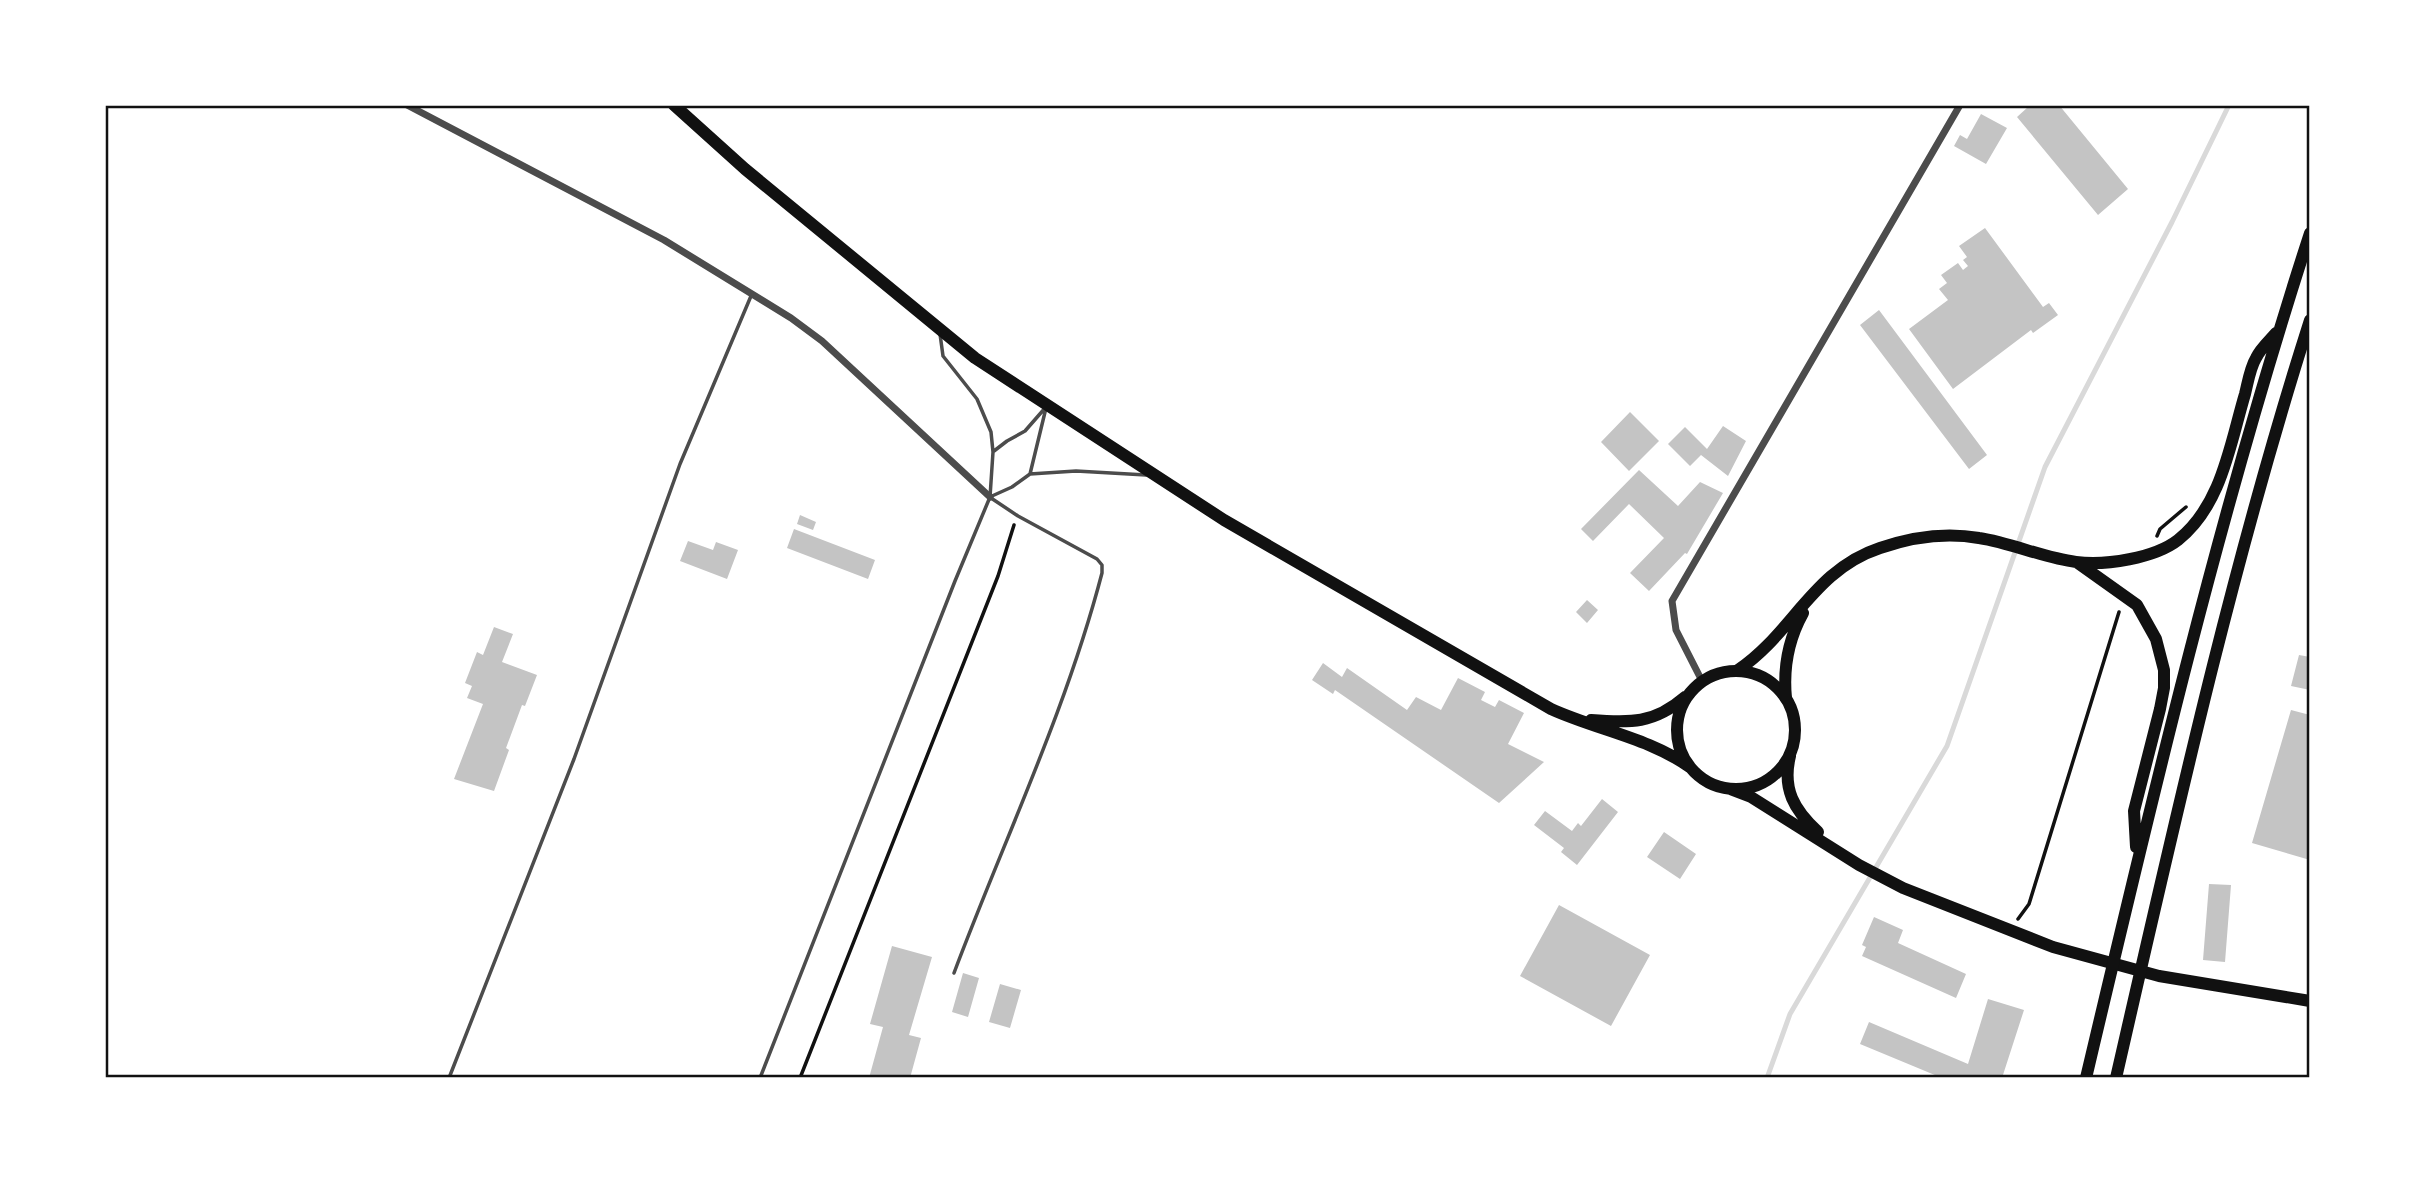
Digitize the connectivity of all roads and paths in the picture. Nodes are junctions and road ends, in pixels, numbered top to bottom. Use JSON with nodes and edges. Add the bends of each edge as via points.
{"nodes":[{"id":1,"x":407,"y":105,"type":"edge"},
{"id":2,"x":674,"y":105,"type":"edge"},
{"id":3,"x":1960,"y":105,"type":"edge"},
{"id":4,"x":2310,"y":233,"type":"edge"},
{"id":5,"x":752,"y":294,"type":"junction"},
{"id":6,"x":2310,"y":320,"type":"edge"},
{"id":7,"x":939,"y":329,"type":"junction"},
{"id":8,"x":2278,"y":330,"type":"junction"},
{"id":9,"x":1047,"y":405,"type":"junction"},
{"id":10,"x":993,"y":452,"type":"junction"},
{"id":11,"x":1030,"y":474,"type":"junction"},
{"id":12,"x":1156,"y":476,"type":"junction"},
{"id":13,"x":990,"y":497,"type":"junction"},
{"id":14,"x":1018,"y":516,"type":"junction"},
{"id":15,"x":2077,"y":563,"type":"junction"},
{"id":16,"x":1819,"y":586,"type":"junction"},
{"id":17,"x":1738,"y":670,"type":"junction"},
{"id":18,"x":1702,"y":681,"type":"junction"},
{"id":19,"x":1689,"y":693,"type":"junction"},
{"id":20,"x":1786,"y":698,"type":"junction"},
{"id":21,"x":1573,"y":719,"type":"junction"},
{"id":22,"x":1791,"y":749,"type":"junction"},
{"id":23,"x":1691,"y":768,"type":"junction"},
{"id":24,"x":1730,"y":789,"type":"junction"},
{"id":25,"x":2137,"y":861,"type":"junction"},
{"id":26,"x":1859,"y":865,"type":"junction"},
{"id":27,"x":954,"y":973,"type":"dead end"},
{"id":28,"x":2310,"y":1001,"type":"edge"},
{"id":29,"x":449,"y":1078,"type":"edge"},
{"id":30,"x":760,"y":1078,"type":"edge"},
{"id":31,"x":800,"y":1078,"type":"edge"},
{"id":32,"x":2086,"y":1078,"type":"edge"},
{"id":33,"x":2116,"y":1078,"type":"edge"}],
"edges":[{"from":1,"to":5,"type":"street","via":[[664,240]]},
{"from":2,"to":7,"type":"main road"},
{"from":3,"to":18,"type":"street","via":[[1672,601],[1676,630]]},
{"from":4,"to":8,"type":"main road"},
{"from":5,"to":13,"type":"street","via":[[822,341]]},
{"from":5,"to":29,"type":"lane","via":[[680,464],[574,759]]},
{"from":6,"to":33,"type":"main road","via":[[2219,647]]},
{"from":7,"to":9,"type":"main road"},
{"from":7,"to":10,"type":"lane","via":[[943,356],[977,399],[991,432]]},
{"from":8,"to":15,"type":"main road","via":[[2256,357],[2207,509],[2178,541],[2145,556]]},
{"from":8,"to":25,"type":"main road"},
{"from":9,"to":10,"type":"lane","via":[[1025,431]]},
{"from":9,"to":11,"type":"lane"},
{"from":9,"to":12,"type":"main road"},
{"from":10,"to":13,"type":"lane"},
{"from":11,"to":12,"type":"lane","via":[[1076,471]]},
{"from":11,"to":13,"type":"lane"},
{"from":12,"to":21,"type":"main road","via":[[1224,520]]},
{"from":13,"to":14,"type":"lane"},
{"from":13,"to":30,"type":"lane"},
{"from":14,"to":27,"type":"lane","via":[[1097,559],[1102,573],[1064,694]]},
{"from":14,"to":31,"type":"path"},
{"from":15,"to":16,"type":"main road","via":[[1979,537],[1943,534],[1878,548],[1849,561]]},
{"from":15,"to":25,"type":"main road","via":[[2137,605],[2156,639],[2164,670],[2160,709],[2134,811]]},
{"from":16,"to":17,"type":"main road","via":[[1776,638]]},
{"from":16,"to":20,"type":"main road","via":[[1789,643]]},
{"from":17,"to":18,"type":"main road"},
{"from":17,"to":20,"type":"main road","via":[[1773,683]]},
{"from":18,"to":19,"type":"main road"},
{"from":19,"to":21,"type":"main road","via":[[1672,708],[1645,720]]},
{"from":19,"to":23,"type":"main road","via":[[1677,732]]},
{"from":20,"to":22,"type":"main road","via":[[1795,732]]},
{"from":21,"to":23,"type":"main road","via":[[1655,747]]},
{"from":22,"to":24,"type":"main road","via":[[1771,777]]},
{"from":22,"to":26,"type":"main road","via":[[1787,778],[1793,804],[1813,828]]},
{"from":23,"to":24,"type":"main road","via":[[1702,778]]},
{"from":24,"to":26,"type":"main road","via":[[1751,797]]},
{"from":25,"to":32,"type":"main road"},
{"from":26,"to":28,"type":"main road","via":[[1903,888],[2053,947],[2160,976]]}]}
